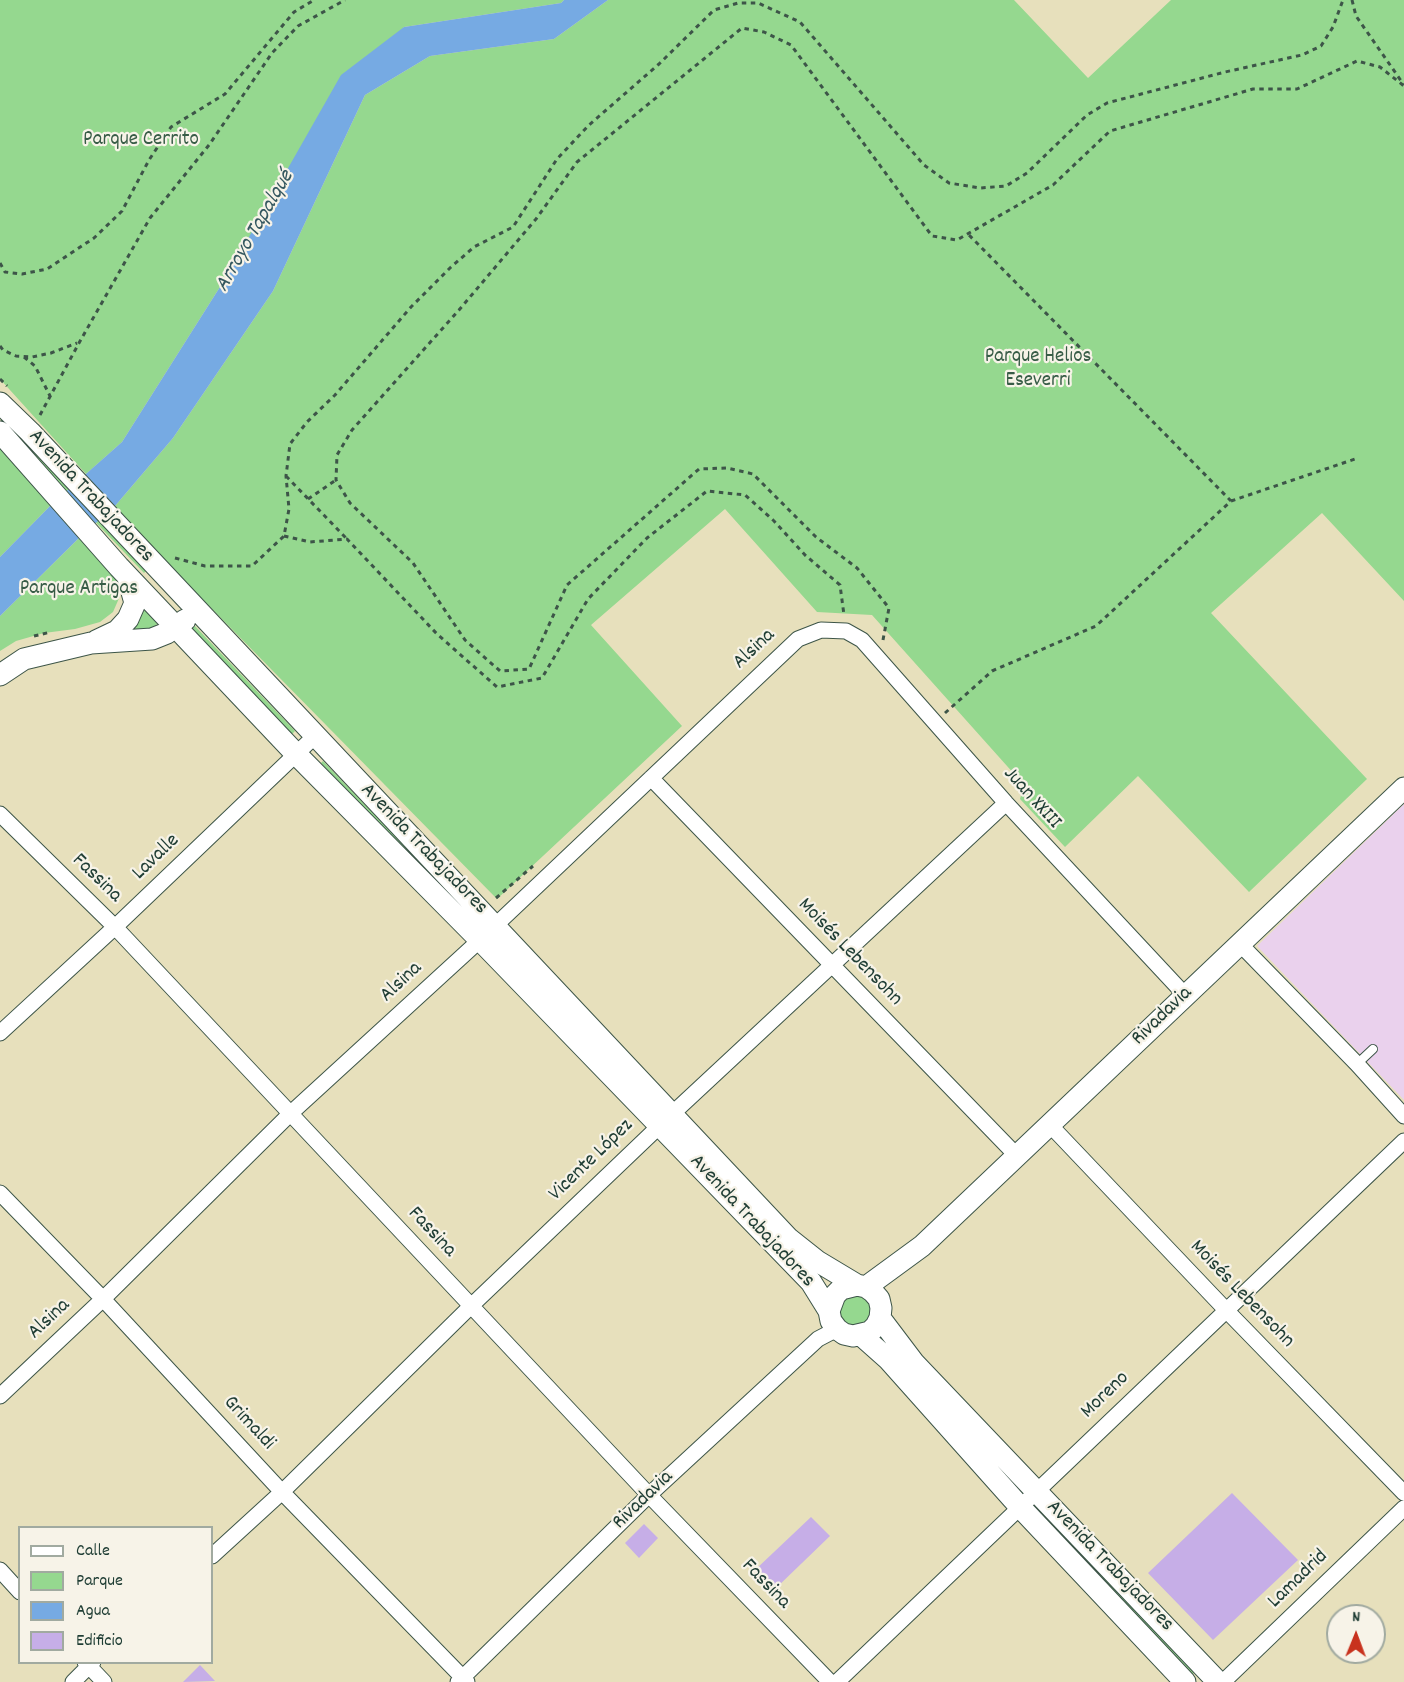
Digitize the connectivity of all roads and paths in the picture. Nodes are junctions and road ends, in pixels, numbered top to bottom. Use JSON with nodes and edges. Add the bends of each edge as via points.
{"nodes":[{"id":1,"x":314,"y":0,"type":"edge"},
{"id":2,"x":345,"y":0,"type":"edge"},
{"id":3,"x":1343,"y":0,"type":"edge"},
{"id":4,"x":1352,"y":0,"type":"edge"},
{"id":5,"x":1404,"y":85,"type":"edge"},
{"id":6,"x":968,"y":234,"type":"junction"},
{"id":7,"x":0,"y":263,"type":"edge"},
{"id":8,"x":79,"y":343,"type":"junction"},
{"id":9,"x":0,"y":346,"type":"edge"},
{"id":10,"x":23,"y":356,"type":"junction"},
{"id":11,"x":50,"y":396,"type":"junction"},
{"id":12,"x":0,"y":403,"type":"edge"},
{"id":13,"x":34,"y":426,"type":"junction"},
{"id":14,"x":0,"y":432,"type":"edge"},
{"id":15,"x":1355,"y":459,"type":"dead end"},
{"id":16,"x":286,"y":477,"type":"junction"},
{"id":17,"x":336,"y":480,"type":"junction"},
{"id":18,"x":308,"y":500,"type":"junction"},
{"id":19,"x":1230,"y":501,"type":"junction"},
{"id":20,"x":284,"y":536,"type":"junction"},
{"id":21,"x":347,"y":540,"type":"junction"},
{"id":22,"x":166,"y":555,"type":"dead end"},
{"id":23,"x":123,"y":572,"type":"junction"},
{"id":24,"x":198,"y":611,"type":"junction"},
{"id":25,"x":175,"y":627,"type":"junction"},
{"id":26,"x":846,"y":631,"type":"junction"},
{"id":27,"x":54,"y":632,"type":"dead end"},
{"id":28,"x":25,"y":638,"type":"dead end"},
{"id":29,"x":91,"y":643,"type":"junction"},
{"id":30,"x":879,"y":659,"type":"junction"},
{"id":31,"x":0,"y":675,"type":"edge"},
{"id":32,"x":935,"y":722,"type":"junction"},
{"id":33,"x":315,"y":736,"type":"junction"},
{"id":34,"x":296,"y":754,"type":"junction"},
{"id":35,"x":651,"y":778,"type":"junction"},
{"id":36,"x":1404,"y":788,"type":"edge"},
{"id":37,"x":1006,"y":803,"type":"junction"},
{"id":38,"x":0,"y":814,"type":"edge"},
{"id":39,"x":539,"y":860,"type":"dead end"},
{"id":40,"x":489,"y":891,"type":"dead end"},
{"id":41,"x":116,"y":927,"type":"junction"},
{"id":42,"x":488,"y":933,"type":"junction"},
{"id":43,"x":1240,"y":944,"type":"junction"},
{"id":44,"x":831,"y":965,"type":"junction"},
{"id":45,"x":1186,"y":996,"type":"junction"},
{"id":46,"x":0,"y":1033,"type":"edge"},
{"id":47,"x":1373,"y":1049,"type":"dead end"},
{"id":48,"x":1357,"y":1064,"type":"junction"},
{"id":49,"x":291,"y":1113,"type":"junction"},
{"id":50,"x":1404,"y":1116,"type":"edge"},
{"id":51,"x":665,"y":1120,"type":"junction"},
{"id":52,"x":1050,"y":1125,"type":"junction"},
{"id":53,"x":1404,"y":1141,"type":"edge"},
{"id":54,"x":1017,"y":1156,"type":"junction"},
{"id":55,"x":0,"y":1194,"type":"edge"},
{"id":56,"x":922,"y":1246,"type":"junction"},
{"id":57,"x":861,"y":1286,"type":"junction"},
{"id":58,"x":103,"y":1299,"type":"junction"},
{"id":59,"x":471,"y":1306,"type":"junction"},
{"id":60,"x":1226,"y":1310,"type":"junction"},
{"id":61,"x":881,"y":1313,"type":"junction"},
{"id":62,"x":833,"y":1320,"type":"junction"},
{"id":63,"x":862,"y":1336,"type":"junction"},
{"id":64,"x":0,"y":1396,"type":"edge"},
{"id":65,"x":282,"y":1492,"type":"junction"},
{"id":66,"x":1037,"y":1492,"type":"junction"},
{"id":67,"x":1404,"y":1493,"type":"edge"},
{"id":68,"x":649,"y":1495,"type":"junction"},
{"id":69,"x":1021,"y":1508,"type":"junction"},
{"id":70,"x":1404,"y":1508,"type":"edge"},
{"id":71,"x":213,"y":1555,"type":"edge"},
{"id":72,"x":0,"y":1570,"type":"edge"},
{"id":73,"x":18,"y":1590,"type":"edge"},
{"id":74,"x":89,"y":1664,"type":"edge"},
{"id":75,"x":462,"y":1680,"type":"edge"},
{"id":76,"x":72,"y":1682,"type":"edge"},
{"id":77,"x":104,"y":1682,"type":"edge"},
{"id":78,"x":830,"y":1682,"type":"edge"},
{"id":79,"x":837,"y":1682,"type":"edge"},
{"id":80,"x":1185,"y":1682,"type":"edge"},
{"id":81,"x":1218,"y":1682,"type":"edge"},
{"id":82,"x":1223,"y":1682,"type":"edge"}],
"edges":[{"from":1,"to":7,"type":"path","via":[[294,12],[225,94],[171,127],[122,211],[94,238],[47,269],[21,274],[5,272]]},
{"from":2,"to":8,"type":"path","via":[[298,26],[272,52],[209,146],[150,218]]},
{"from":3,"to":16,"type":"path","via":[[1321,46],[1302,55],[1107,103],[1087,115],[1027,173],[1006,186],[980,188],[950,183],[924,165],[800,22],[758,3],[738,3],[714,10],[557,159],[513,227],[474,247],[411,307],[290,444]]},
{"from":4,"to":5,"type":"path","via":[[1356,16]]},
{"from":5,"to":6,"type":"path","via":[[1380,67],[1357,62],[1297,89],[1253,89],[1110,131],[1053,185]]},
{"from":6,"to":17,"type":"path","via":[[957,240],[932,236],[790,45],[764,32],[742,28],[576,162],[536,219],[352,430],[338,455]]},
{"from":6,"to":19,"type":"path"},
{"from":8,"to":10,"type":"path","via":[[51,353]]},
{"from":8,"to":11,"type":"path"},
{"from":9,"to":10,"type":"path"},
{"from":10,"to":11,"type":"path","via":[[35,366]]},
{"from":11,"to":13,"type":"path"},
{"from":12,"to":13,"type":"main road","name":"Avenida Trabajadores"},
{"from":13,"to":24,"type":"main road","name":"Avenida Trabajadores","via":[[142,553]]},
{"from":14,"to":23,"type":"main road","name":"Avenida Trabajadores"},
{"from":15,"to":19,"type":"path"},
{"from":16,"to":18,"type":"path"},
{"from":16,"to":20,"type":"path","via":[[289,509]]},
{"from":17,"to":18,"type":"path"},
{"from":17,"to":30,"type":"path","via":[[350,503],[413,563],[465,640],[500,671],[529,669],[567,585],[699,469],[727,468],[753,474],[816,537],[857,568],[889,608]]},
{"from":18,"to":21,"type":"path"},
{"from":19,"to":32,"type":"path","via":[[1096,626],[992,671]]},
{"from":20,"to":21,"type":"path","via":[[310,542]]},
{"from":20,"to":22,"type":"path","via":[[252,566],[205,566]]},
{"from":21,"to":26,"type":"path","via":[[437,634],[497,687],[542,678],[588,600],[647,538],[707,491],[745,495],[840,585]]},
{"from":23,"to":25,"type":"main road","name":"Avenida Trabajadores"},
{"from":23,"to":29,"type":"main road","via":[[135,603],[128,619],[117,631]]},
{"from":24,"to":25,"type":"main road"},
{"from":24,"to":33,"type":"main road","name":"Avenida Trabajadores"},
{"from":25,"to":29,"type":"main road","via":[[152,639]]},
{"from":25,"to":34,"type":"main road","name":"Avenida Trabajadores"},
{"from":26,"to":30,"type":"street","name":"Juan XXIII","via":[[862,640]]},
{"from":26,"to":35,"type":"street","name":"Alsina","via":[[821,630],[798,639]]},
{"from":27,"to":28,"type":"path"},
{"from":29,"to":31,"type":"main road","via":[[24,659]]},
{"from":30,"to":32,"type":"street","name":"Juan XXIII"},
{"from":32,"to":37,"type":"street","name":"Juan XXIII"},
{"from":33,"to":34,"type":"street","name":"Lavalle"},
{"from":33,"to":42,"type":"main road","name":"Avenida Trabajadores"},
{"from":34,"to":41,"type":"street","name":"Lavalle"},
{"from":34,"to":42,"type":"main road","name":"Avenida Trabajadores"},
{"from":35,"to":42,"type":"street","name":"Alsina"},
{"from":35,"to":44,"type":"street","name":"Moisés Lebensohn"},
{"from":36,"to":43,"type":"main road","name":"Rivadavia"},
{"from":37,"to":44,"type":"street","name":"Vicente López"},
{"from":37,"to":45,"type":"street","name":"Juan XXIII"},
{"from":38,"to":41,"type":"street","name":"Fassina"},
{"from":39,"to":40,"type":"path","via":[[497,899]]},
{"from":41,"to":46,"type":"street","name":"Lavalle"},
{"from":41,"to":49,"type":"street","name":"Fassina"},
{"from":42,"to":49,"type":"street","name":"Alsina"},
{"from":42,"to":51,"type":"main road","name":"Avenida Trabajadores"},
{"from":43,"to":45,"type":"main road","name":"Rivadavia"},
{"from":43,"to":48,"type":"street"},
{"from":44,"to":51,"type":"street","name":"Vicente López"},
{"from":44,"to":54,"type":"street","name":"Moisés Lebensohn"},
{"from":45,"to":52,"type":"main road","name":"Rivadavia"},
{"from":47,"to":48,"type":"lane"},
{"from":48,"to":50,"type":"street"},
{"from":49,"to":58,"type":"street","name":"Alsina"},
{"from":49,"to":59,"type":"street","name":"Fassina"},
{"from":51,"to":57,"type":"main road","name":"Avenida Trabajadores","via":[[788,1238],[817,1261]]},
{"from":51,"to":59,"type":"street","name":"Vicente López"},
{"from":51,"to":62,"type":"main road","name":"Avenida Trabajadores","via":[[811,1282]]},
{"from":52,"to":54,"type":"main road","name":"Rivadavia"},
{"from":52,"to":60,"type":"street","name":"Moisés Lebensohn"},
{"from":53,"to":60,"type":"street","name":"Moreno"},
{"from":54,"to":56,"type":"main road","name":"Rivadavia"},
{"from":55,"to":58,"type":"street","name":"Grimaldi"},
{"from":56,"to":57,"type":"main road","name":"Rivadavia"},
{"from":56,"to":61,"type":"main road","name":"Rivadavia","via":[[896,1280]]},
{"from":57,"to":61,"type":"main road","via":[[879,1299]]},
{"from":57,"to":62,"type":"main road","via":[[841,1289],[835,1295]]},
{"from":58,"to":64,"type":"street","name":"Alsina"},
{"from":58,"to":65,"type":"street","name":"Grimaldi"},
{"from":59,"to":65,"type":"street","name":"Vicente López"},
{"from":59,"to":68,"type":"street","name":"Fassina"},
{"from":60,"to":66,"type":"street","name":"Moreno"},
{"from":60,"to":67,"type":"street","name":"Moisés Lebensohn"},
{"from":61,"to":63,"type":"main road","via":[[876,1326]]},
{"from":61,"to":66,"type":"main road","name":"Avenida Trabajadores","via":[[914,1363]]},
{"from":62,"to":63,"type":"main road","via":[[844,1334]]},
{"from":62,"to":68,"type":"street","name":"Rivadavia","via":[[818,1339]]},
{"from":63,"to":69,"type":"main road","name":"Avenida Trabajadores","via":[[889,1360]]},
{"from":65,"to":71,"type":"street","name":"Vicente López"},
{"from":65,"to":75,"type":"street","name":"Grimaldi"},
{"from":66,"to":69,"type":"street","name":"Moreno"},
{"from":66,"to":81,"type":"main road","name":"Avenida Trabajadores"},
{"from":68,"to":75,"type":"street","name":"Rivadavia"},
{"from":68,"to":78,"type":"street","name":"Fassina"},
{"from":69,"to":79,"type":"street","name":"Moreno"},
{"from":69,"to":80,"type":"main road","name":"Avenida Trabajadores"},
{"from":70,"to":82,"type":"street","name":"Lamadrid"},
{"from":72,"to":73,"type":"street"},
{"from":74,"to":76,"type":"street"},
{"from":74,"to":77,"type":"street"}]}
